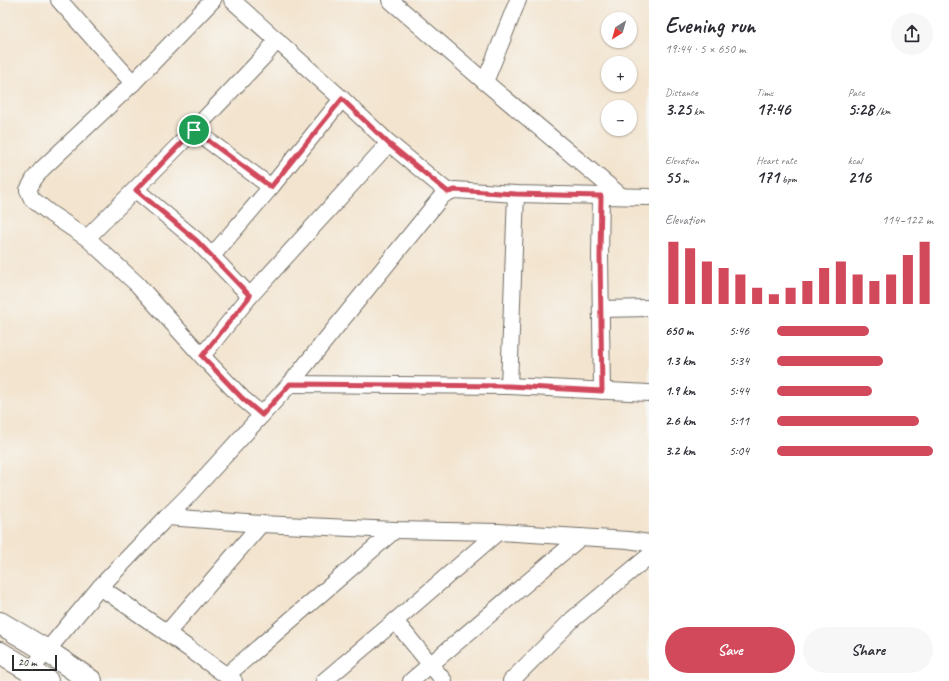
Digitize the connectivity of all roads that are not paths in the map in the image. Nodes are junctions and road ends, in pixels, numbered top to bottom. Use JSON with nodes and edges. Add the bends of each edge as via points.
{"nodes":[{"id":1,"x":59,"y":0,"type":"edge"},
{"id":2,"x":213,"y":0,"type":"edge"},
{"id":3,"x":232,"y":0,"type":"edge"},
{"id":4,"x":390,"y":0,"type":"edge"},
{"id":5,"x":518,"y":0,"type":"edge"},
{"id":6,"x":277,"y":40,"type":"junction"},
{"id":7,"x":485,"y":82,"type":"junction"},
{"id":8,"x":133,"y":83,"type":"junction"},
{"id":9,"x":342,"y":99,"type":"junction"},
{"id":10,"x":194,"y":130,"type":"junction"},
{"id":11,"x":389,"y":144,"type":"junction"},
{"id":12,"x":271,"y":187,"type":"junction"},
{"id":13,"x":136,"y":190,"type":"junction"},
{"id":14,"x":448,"y":192,"type":"junction"},
{"id":15,"x":516,"y":194,"type":"junction"},
{"id":16,"x":601,"y":196,"type":"junction"},
{"id":17,"x":621,"y":196,"type":"junction"},
{"id":18,"x":649,"y":197,"type":"edge"},
{"id":19,"x":87,"y":238,"type":"junction"},
{"id":20,"x":212,"y":256,"type":"junction"},
{"id":21,"x":250,"y":296,"type":"junction"},
{"id":22,"x":601,"y":308,"type":"junction"},
{"id":23,"x":649,"y":308,"type":"edge"},
{"id":24,"x":202,"y":356,"type":"junction"},
{"id":25,"x":290,"y":384,"type":"junction"},
{"id":26,"x":509,"y":386,"type":"junction"},
{"id":27,"x":602,"y":391,"type":"junction"},
{"id":28,"x":649,"y":393,"type":"edge"},
{"id":29,"x":262,"y":415,"type":"junction"},
{"id":30,"x":167,"y":517,"type":"junction"},
{"id":31,"x":262,"y":524,"type":"junction"},
{"id":32,"x":395,"y":530,"type":"junction"},
{"id":33,"x":498,"y":532,"type":"junction"},
{"id":34,"x":581,"y":537,"type":"junction"},
{"id":35,"x":649,"y":543,"type":"edge"},
{"id":36,"x":649,"y":556,"type":"edge"},
{"id":37,"x":100,"y":587,"type":"junction"},
{"id":38,"x":394,"y":621,"type":"junction"},
{"id":39,"x":0,"y":624,"type":"edge"},
{"id":40,"x":167,"y":632,"type":"junction"},
{"id":41,"x":47,"y":651,"type":"junction"},
{"id":42,"x":0,"y":653,"type":"edge"},
{"id":43,"x":431,"y":665,"type":"junction"},
{"id":44,"x":39,"y":676,"type":"edge"},
{"id":45,"x":231,"y":678,"type":"edge"},
{"id":46,"x":91,"y":681,"type":"edge"},
{"id":47,"x":324,"y":681,"type":"edge"},
{"id":48,"x":411,"y":681,"type":"edge"},
{"id":49,"x":444,"y":681,"type":"edge"},
{"id":50,"x":511,"y":681,"type":"edge"}],
"edges":[{"from":1,"to":8,"type":"street"},
{"from":2,"to":8,"type":"street"},
{"from":3,"to":6,"type":"street"},
{"from":4,"to":7,"type":"street"},
{"from":5,"to":7,"type":"street"},
{"from":6,"to":9,"type":"street"},
{"from":6,"to":10,"type":"street"},
{"from":7,"to":17,"type":"street"},
{"from":8,"to":19,"type":"street","via":[[42,169],[28,190],[32,199],[50,214]]},
{"from":9,"to":11,"type":"street"},
{"from":9,"to":12,"type":"street"},
{"from":10,"to":12,"type":"street"},
{"from":10,"to":13,"type":"street"},
{"from":11,"to":14,"type":"street"},
{"from":11,"to":21,"type":"street"},
{"from":12,"to":20,"type":"street"},
{"from":13,"to":19,"type":"street"},
{"from":13,"to":20,"type":"street"},
{"from":14,"to":15,"type":"street","via":[[455,190]]},
{"from":14,"to":25,"type":"street","via":[[442,196]]},
{"from":15,"to":16,"type":"street"},
{"from":15,"to":26,"type":"street"},
{"from":16,"to":17,"type":"street"},
{"from":16,"to":22,"type":"street"},
{"from":17,"to":18,"type":"street"},
{"from":19,"to":24,"type":"street","via":[[137,284]]},
{"from":20,"to":21,"type":"street"},
{"from":21,"to":24,"type":"street"},
{"from":22,"to":23,"type":"street"},
{"from":22,"to":27,"type":"street"},
{"from":24,"to":29,"type":"street"},
{"from":25,"to":26,"type":"street"},
{"from":25,"to":29,"type":"street"},
{"from":26,"to":27,"type":"street"},
{"from":27,"to":28,"type":"street"},
{"from":29,"to":30,"type":"street"},
{"from":30,"to":31,"type":"street"},
{"from":30,"to":37,"type":"street"},
{"from":31,"to":32,"type":"street"},
{"from":31,"to":40,"type":"street"},
{"from":32,"to":33,"type":"street"},
{"from":32,"to":45,"type":"street"},
{"from":33,"to":34,"type":"street"},
{"from":33,"to":38,"type":"street"},
{"from":34,"to":35,"type":"street"},
{"from":34,"to":43,"type":"street"},
{"from":36,"to":50,"type":"street","via":[[574,619]]},
{"from":37,"to":40,"type":"street"},
{"from":37,"to":41,"type":"street"},
{"from":38,"to":43,"type":"street"},
{"from":38,"to":47,"type":"street"},
{"from":39,"to":41,"type":"main road"},
{"from":40,"to":45,"type":"street"},
{"from":41,"to":44,"type":"street"},
{"from":41,"to":46,"type":"main road"},
{"from":42,"to":44,"type":"main road"},
{"from":43,"to":48,"type":"street"},
{"from":43,"to":49,"type":"street"}]}
